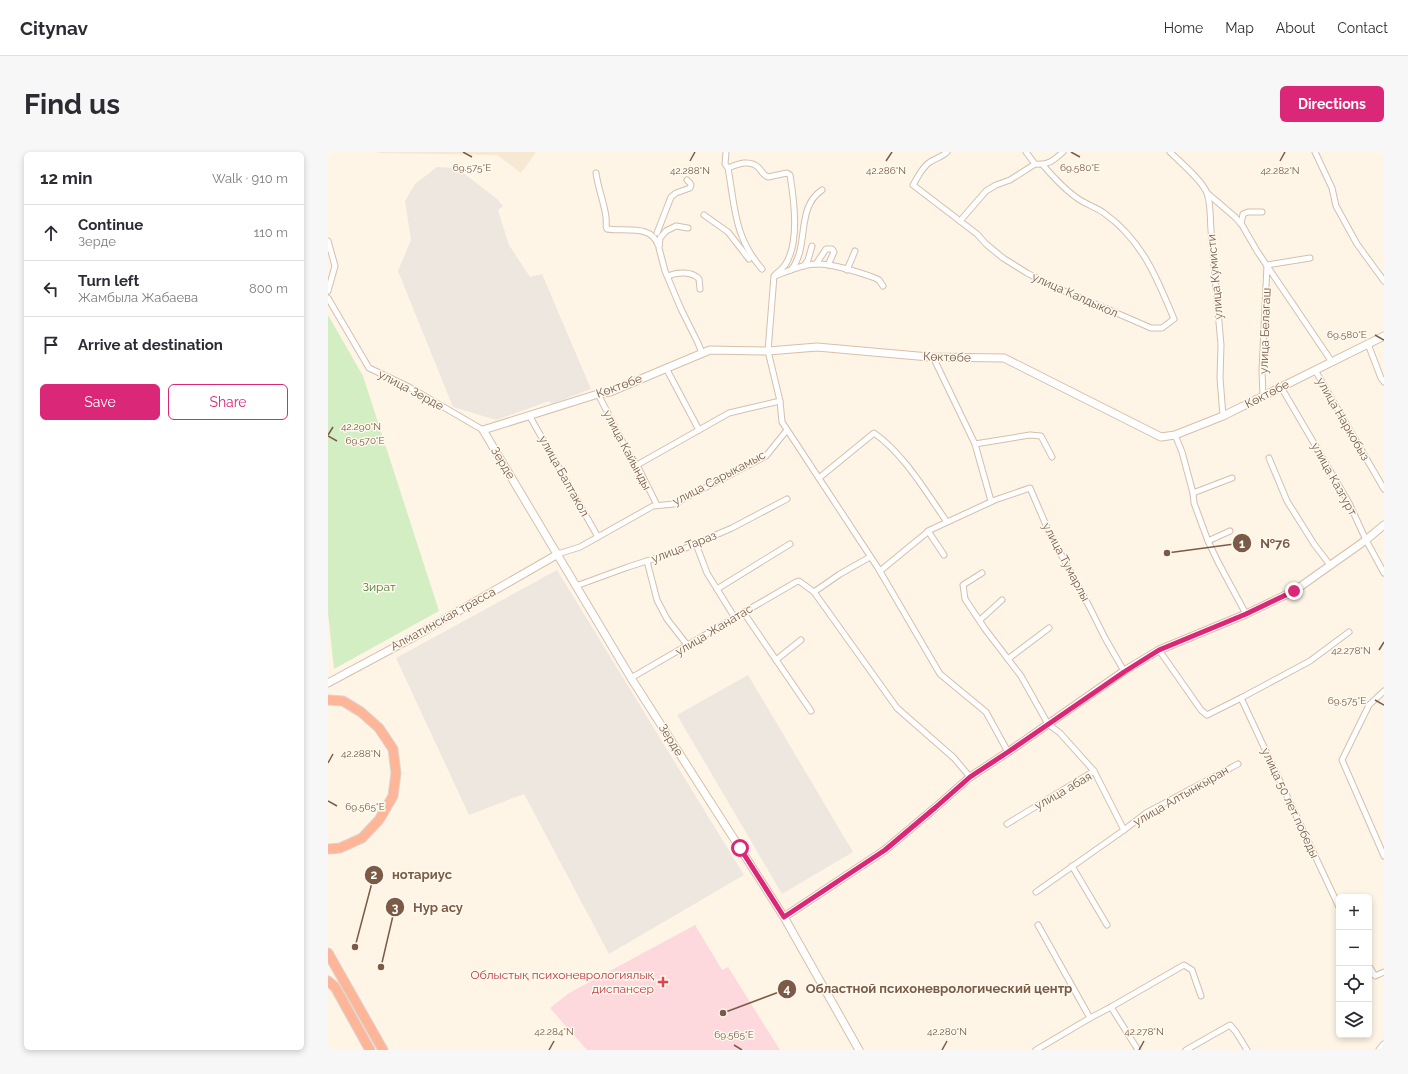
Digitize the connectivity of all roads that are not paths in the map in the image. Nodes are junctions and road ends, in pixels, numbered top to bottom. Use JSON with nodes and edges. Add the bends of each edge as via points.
{"nodes":[{"id":1,"x":726,"y":152,"type":"edge"},
{"id":2,"x":947,"y":152,"type":"edge"},
{"id":3,"x":1026,"y":152,"type":"edge"},
{"id":4,"x":1063,"y":152,"type":"edge"},
{"id":5,"x":1170,"y":152,"type":"edge"},
{"id":6,"x":1316,"y":152,"type":"edge"},
{"id":7,"x":1035,"y":164,"type":"junction"},
{"id":8,"x":1043,"y":165,"type":"junction"},
{"id":9,"x":728,"y":168,"type":"junction"},
{"id":10,"x":596,"y":173,"type":"dead end"},
{"id":11,"x":686,"y":180,"type":"dead end"},
{"id":12,"x":822,"y":190,"type":"dead end"},
{"id":13,"x":1207,"y":193,"type":"junction"},
{"id":14,"x":1262,"y":212,"type":"dead end"},
{"id":15,"x":704,"y":215,"type":"dead end"},
{"id":16,"x":960,"y":222,"type":"junction"},
{"id":17,"x":1241,"y":224,"type":"junction"},
{"id":18,"x":688,"y":228,"type":"dead end"},
{"id":19,"x":657,"y":233,"type":"dead end"},
{"id":20,"x":328,"y":241,"type":"edge"},
{"id":21,"x":812,"y":246,"type":"dead end"},
{"id":22,"x":658,"y":248,"type":"junction"},
{"id":23,"x":855,"y":251,"type":"dead end"},
{"id":24,"x":1310,"y":258,"type":"dead end"},
{"id":25,"x":749,"y":260,"type":"dead end"},
{"id":26,"x":816,"y":264,"type":"junction"},
{"id":27,"x":828,"y":265,"type":"junction"},
{"id":28,"x":1268,"y":265,"type":"junction"},
{"id":29,"x":804,"y":266,"type":"junction"},
{"id":30,"x":762,"y":269,"type":"dead end"},
{"id":31,"x":847,"y":270,"type":"junction"},
{"id":32,"x":790,"y":271,"type":"junction"},
{"id":33,"x":668,"y":276,"type":"junction"},
{"id":34,"x":774,"y":276,"type":"junction"},
{"id":35,"x":1384,"y":281,"type":"edge"},
{"id":36,"x":883,"y":286,"type":"dead end"},
{"id":37,"x":700,"y":289,"type":"dead end"},
{"id":38,"x":328,"y":291,"type":"edge"},
{"id":39,"x":328,"y":298,"type":"edge"},
{"id":40,"x":1384,"y":336,"type":"edge"},
{"id":41,"x":1368,"y":344,"type":"junction"},
{"id":42,"x":768,"y":352,"type":"junction"},
{"id":43,"x":702,"y":353,"type":"junction"},
{"id":44,"x":933,"y":357,"type":"junction"},
{"id":45,"x":1332,"y":362,"type":"junction"},
{"id":46,"x":666,"y":368,"type":"junction"},
{"id":47,"x":1315,"y":370,"type":"junction"},
{"id":48,"x":1384,"y":382,"type":"edge"},
{"id":49,"x":1281,"y":387,"type":"junction"},
{"id":50,"x":598,"y":394,"type":"junction"},
{"id":51,"x":1263,"y":396,"type":"junction"},
{"id":52,"x":780,"y":401,"type":"junction"},
{"id":53,"x":530,"y":415,"type":"junction"},
{"id":54,"x":1222,"y":416,"type":"junction"},
{"id":55,"x":483,"y":430,"type":"junction"},
{"id":56,"x":699,"y":430,"type":"junction"},
{"id":57,"x":787,"y":430,"type":"junction"},
{"id":58,"x":1175,"y":435,"type":"junction"},
{"id":59,"x":975,"y":444,"type":"junction"},
{"id":60,"x":1052,"y":457,"type":"dead end"},
{"id":61,"x":1269,"y":458,"type":"dead end"},
{"id":62,"x":637,"y":465,"type":"junction"},
{"id":63,"x":819,"y":478,"type":"junction"},
{"id":64,"x":1232,"y":478,"type":"dead end"},
{"id":65,"x":1384,"y":489,"type":"edge"},
{"id":66,"x":1193,"y":493,"type":"junction"},
{"id":67,"x":787,"y":498,"type":"dead end"},
{"id":68,"x":991,"y":502,"type":"junction"},
{"id":69,"x":657,"y":506,"type":"junction"},
{"id":70,"x":947,"y":522,"type":"junction"},
{"id":71,"x":1384,"y":524,"type":"edge"},
{"id":72,"x":928,"y":531,"type":"junction"},
{"id":73,"x":1230,"y":531,"type":"dead end"},
{"id":74,"x":598,"y":537,"type":"junction"},
{"id":75,"x":1366,"y":540,"type":"junction"},
{"id":76,"x":1208,"y":541,"type":"junction"},
{"id":77,"x":696,"y":544,"type":"junction"},
{"id":78,"x":790,"y":544,"type":"dead end"},
{"id":79,"x":558,"y":554,"type":"junction"},
{"id":80,"x":944,"y":555,"type":"dead end"},
{"id":81,"x":870,"y":557,"type":"junction"},
{"id":82,"x":647,"y":561,"type":"junction"},
{"id":83,"x":1330,"y":565,"type":"junction"},
{"id":84,"x":880,"y":571,"type":"junction"},
{"id":85,"x":982,"y":573,"type":"dead end"},
{"id":86,"x":1384,"y":573,"type":"edge"},
{"id":87,"x":576,"y":586,"type":"junction"},
{"id":88,"x":717,"y":589,"type":"junction"},
{"id":89,"x":814,"y":592,"type":"junction"},
{"id":90,"x":1002,"y":600,"type":"dead end"},
{"id":91,"x":744,"y":613,"type":"junction"},
{"id":92,"x":1246,"y":614,"type":"junction"},
{"id":93,"x":735,"y":618,"type":"junction"},
{"id":94,"x":980,"y":620,"type":"junction"},
{"id":95,"x":1049,"y":628,"type":"dead end"},
{"id":96,"x":1349,"y":632,"type":"dead end"},
{"id":97,"x":801,"y":640,"type":"dead end"},
{"id":98,"x":688,"y":646,"type":"junction"},
{"id":99,"x":1159,"y":650,"type":"junction"},
{"id":100,"x":1008,"y":659,"type":"junction"},
{"id":101,"x":776,"y":660,"type":"junction"},
{"id":102,"x":1124,"y":672,"type":"junction"},
{"id":103,"x":632,"y":678,"type":"junction"},
{"id":104,"x":328,"y":683,"type":"edge"},
{"id":105,"x":1384,"y":691,"type":"edge"},
{"id":106,"x":1241,"y":698,"type":"junction"},
{"id":107,"x":328,"y":700,"type":"edge"},
{"id":108,"x":810,"y":711,"type":"dead end"},
{"id":109,"x":1048,"y":724,"type":"junction"},
{"id":110,"x":1008,"y":752,"type":"junction"},
{"id":111,"x":1238,"y":764,"type":"dead end"},
{"id":112,"x":1094,"y":771,"type":"junction"},
{"id":113,"x":970,"y":777,"type":"junction"},
{"id":114,"x":1007,"y":824,"type":"dead end"},
{"id":115,"x":1124,"y":830,"type":"junction"},
{"id":116,"x":328,"y":849,"type":"edge"},
{"id":117,"x":1384,"y":856,"type":"edge"},
{"id":118,"x":1072,"y":866,"type":"junction"},
{"id":119,"x":1036,"y":892,"type":"dead end"},
{"id":120,"x":1336,"y":902,"type":"edge"},
{"id":121,"x":784,"y":917,"type":"junction"},
{"id":122,"x":1038,"y":925,"type":"dead end"},
{"id":123,"x":1107,"y":925,"type":"dead end"},
{"id":124,"x":328,"y":953,"type":"edge"},
{"id":125,"x":1372,"y":971,"type":"edge"},
{"id":126,"x":1384,"y":972,"type":"edge"},
{"id":127,"x":328,"y":975,"type":"edge"},
{"id":128,"x":331,"y":984,"type":"edge"},
{"id":129,"x":1201,"y":996,"type":"dead end"},
{"id":130,"x":1111,"y":1007,"type":"junction"},
{"id":131,"x":1090,"y":1018,"type":"junction"},
{"id":132,"x":1384,"y":1045,"type":"edge"},
{"id":133,"x":370,"y":1050,"type":"edge"},
{"id":134,"x":383,"y":1050,"type":"edge"},
{"id":135,"x":859,"y":1050,"type":"edge"},
{"id":136,"x":1036,"y":1050,"type":"edge"},
{"id":137,"x":1138,"y":1050,"type":"edge"},
{"id":138,"x":1186,"y":1050,"type":"edge"},
{"id":139,"x":1247,"y":1050,"type":"edge"},
{"id":140,"x":1380,"y":1050,"type":"edge"}],
"edges":[{"from":1,"to":9,"type":"street","via":[[725,164]]},
{"from":2,"to":16,"type":"street","name":"улица Калдыкол","via":[[922,169],[913,185]]},
{"from":3,"to":7,"type":"street"},
{"from":4,"to":8,"type":"street","via":[[1052,162]]},
{"from":5,"to":13,"type":"street","name":"улица Кумисти"},
{"from":6,"to":35,"type":"street","via":[[1332,188],[1336,206],[1357,244]]},
{"from":7,"to":8,"type":"street"},
{"from":7,"to":16,"type":"street","via":[[986,191]]},
{"from":8,"to":16,"type":"street","name":"улица Калдыкол","via":[[1080,200],[1104,213],[1135,241],[1153,269],[1174,319],[1162,328],[1151,328],[1046,283],[1003,258]]},
{"from":9,"to":30,"type":"street","via":[[739,230],[747,248]]},
{"from":9,"to":34,"type":"street","via":[[749,163],[768,177],[787,173],[790,175],[794,211],[792,246],[785,265]]},
{"from":10,"to":22,"type":"street","via":[[607,230],[646,231],[655,238]]},
{"from":11,"to":19,"type":"street","via":[[691,185],[690,188],[671,197]]},
{"from":12,"to":32,"type":"street","via":[[815,194],[806,215],[798,260]]},
{"from":13,"to":17,"type":"street","name":"улица Белагаш"},
{"from":13,"to":54,"type":"street","name":"улица Кумисти","via":[[1221,345]]},
{"from":14,"to":17,"type":"street","via":[[1243,214]]},
{"from":15,"to":25,"type":"street","via":[[728,232]]},
{"from":17,"to":28,"type":"street","name":"улица Белагаш"},
{"from":18,"to":22,"type":"street","via":[[678,225],[666,231],[661,235]]},
{"from":20,"to":38,"type":"street","via":[[334,266]]},
{"from":21,"to":29,"type":"street"},
{"from":22,"to":33,"type":"street"},
{"from":23,"to":31,"type":"street"},
{"from":24,"to":28,"type":"street"},
{"from":26,"to":27,"type":"street"},
{"from":26,"to":27,"type":"street","via":[[829,248],[834,252]]},
{"from":26,"to":29,"type":"street"},
{"from":27,"to":31,"type":"street"},
{"from":28,"to":45,"type":"street","name":"улица Белагаш"},
{"from":28,"to":51,"type":"street","name":"улица Белагаш"},
{"from":29,"to":32,"type":"street"},
{"from":31,"to":36,"type":"street","via":[[875,278]]},
{"from":32,"to":34,"type":"street"},
{"from":33,"to":37,"type":"street","via":[[694,275],[699,279]]},
{"from":33,"to":43,"type":"street"},
{"from":34,"to":42,"type":"street"},
{"from":39,"to":55,"type":"street","name":"улица Зерде","via":[[369,368],[409,387]]},
{"from":40,"to":41,"type":"street","name":"Көктөбе"},
{"from":41,"to":45,"type":"street","name":"Көктөбе"},
{"from":41,"to":48,"type":"street"},
{"from":42,"to":43,"type":"street","name":"Көктөбе","via":[[710,350]]},
{"from":42,"to":44,"type":"street","name":"Көктөбе","via":[[817,347]]},
{"from":42,"to":52,"type":"street"},
{"from":43,"to":46,"type":"street","name":"Көктөбе"},
{"from":44,"to":58,"type":"street","name":"Көктөбе","via":[[1004,358],[1161,437]]},
{"from":44,"to":59,"type":"street"},
{"from":45,"to":47,"type":"street","name":"Көктөбе"},
{"from":46,"to":50,"type":"street","name":"Көктөбе","via":[[610,392]]},
{"from":46,"to":56,"type":"street"},
{"from":47,"to":49,"type":"street","name":"Көктөбе"},
{"from":47,"to":65,"type":"street","name":"улица Наркобыз"},
{"from":49,"to":51,"type":"street","name":"Көктөбе"},
{"from":49,"to":75,"type":"street","name":"улица Казгурт","via":[[1348,503]]},
{"from":50,"to":53,"type":"street","name":"Көктөбе"},
{"from":50,"to":62,"type":"street","name":"улица Кайынды"},
{"from":51,"to":54,"type":"street","name":"Көктөбе"},
{"from":52,"to":56,"type":"street","via":[[729,413]]},
{"from":52,"to":57,"type":"street","via":[[782,422]]},
{"from":53,"to":55,"type":"street","name":"Көктөбе"},
{"from":53,"to":74,"type":"street","name":"улица Балтакол"},
{"from":54,"to":58,"type":"street","name":"Көктөбе"},
{"from":55,"to":79,"type":"street","name":"Зерде"},
{"from":56,"to":62,"type":"street"},
{"from":57,"to":63,"type":"street"},
{"from":57,"to":69,"type":"street","name":"улица Сарыкамыс","via":[[766,456],[674,504]]},
{"from":58,"to":66,"type":"street"},
{"from":59,"to":60,"type":"street","via":[[1030,435],[1042,436]]},
{"from":59,"to":68,"type":"street"},
{"from":61,"to":83,"type":"street","via":[[1287,501]]},
{"from":62,"to":69,"type":"street","name":"улица Кайынды"},
{"from":63,"to":70,"type":"street","via":[[874,433],[915,476]]},
{"from":63,"to":81,"type":"street"},
{"from":64,"to":66,"type":"street"},
{"from":66,"to":76,"type":"street","via":[[1194,503]]},
{"from":67,"to":77,"type":"street","name":"улица Тараз"},
{"from":68,"to":70,"type":"street","name":"улица Тумарлы"},
{"from":68,"to":102,"type":"street","name":"улица Тумарлы","via":[[1030,488],[1049,532]]},
{"from":69,"to":74,"type":"street","name":"улица Сарыкамыс"},
{"from":70,"to":72,"type":"street","name":"улица Тумарлы"},
{"from":71,"to":75,"type":"street"},
{"from":72,"to":80,"type":"street"},
{"from":72,"to":84,"type":"street","name":"улица Тумарлы"},
{"from":73,"to":76,"type":"street"},
{"from":74,"to":79,"type":"street","name":"улица Сарыкамыс","via":[[580,547]]},
{"from":75,"to":83,"type":"street"},
{"from":75,"to":86,"type":"street","name":"улица Казгурт"},
{"from":76,"to":92,"type":"street"},
{"from":77,"to":82,"type":"street","name":"улица Тараз"},
{"from":77,"to":88,"type":"street","via":[[707,573]]},
{"from":78,"to":88,"type":"street"},
{"from":79,"to":87,"type":"street","name":"Зерде"},
{"from":79,"to":104,"type":"street","name":"Алматинская трасса"},
{"from":81,"to":84,"type":"street"},
{"from":81,"to":89,"type":"street"},
{"from":82,"to":87,"type":"street","name":"улица Тараз"},
{"from":82,"to":98,"type":"street","via":[[657,600],[667,620]]},
{"from":83,"to":92,"type":"street","via":[[1294,591]]},
{"from":84,"to":110,"type":"street","via":[[940,674],[986,712]]},
{"from":85,"to":94,"type":"street","via":[[963,585],[965,598]]},
{"from":87,"to":103,"type":"street","name":"Зерде"},
{"from":88,"to":93,"type":"street"},
{"from":89,"to":91,"type":"street","name":"улица Жанатас","via":[[799,581]]},
{"from":89,"to":113,"type":"street","via":[[897,708],[954,758]]},
{"from":90,"to":94,"type":"street"},
{"from":91,"to":93,"type":"street","name":"улица Жанатас"},
{"from":91,"to":101,"type":"street"},
{"from":92,"to":99,"type":"street"},
{"from":93,"to":98,"type":"street","name":"улица Жанатас"},
{"from":94,"to":100,"type":"street"},
{"from":95,"to":100,"type":"street"},
{"from":96,"to":106,"type":"street","via":[[1310,660]]},
{"from":97,"to":101,"type":"street"},
{"from":98,"to":103,"type":"street","name":"улица Жанатас"},
{"from":99,"to":102,"type":"street"},
{"from":99,"to":106,"type":"street","via":[[1207,715]]},
{"from":100,"to":109,"type":"street"},
{"from":101,"to":108,"type":"street"},
{"from":102,"to":109,"type":"street"},
{"from":103,"to":121,"type":"street","name":"Зерде"},
{"from":105,"to":117,"type":"street","via":[[1369,705],[1342,760]]},
{"from":106,"to":120,"type":"street","name":"улица 50 лет победы"},
{"from":107,"to":116,"type":"highway","via":[[344,701],[379,728],[393,749],[396,773],[393,796],[379,820],[362,838],[340,848]]},
{"from":109,"to":110,"type":"street"},
{"from":109,"to":112,"type":"street","via":[[1060,733]]},
{"from":110,"to":113,"type":"street"},
{"from":111,"to":115,"type":"street","name":"улица Алтынкыран","via":[[1146,813]]},
{"from":112,"to":114,"type":"street","name":"улица абая"},
{"from":112,"to":115,"type":"street","name":"улица абая"},
{"from":113,"to":121,"type":"street","via":[[885,850]]},
{"from":115,"to":118,"type":"street"},
{"from":118,"to":119,"type":"street"},
{"from":118,"to":123,"type":"street"},
{"from":121,"to":135,"type":"street","name":"Зерде"},
{"from":122,"to":131,"type":"street"},
{"from":124,"to":134,"type":"highway"},
{"from":125,"to":126,"type":"street","via":[[1375,976]]},
{"from":127,"to":128,"type":"highway"},
{"from":128,"to":133,"type":"highway"},
{"from":129,"to":130,"type":"street","via":[[1192,970],[1184,965]]},
{"from":130,"to":131,"type":"street"},
{"from":130,"to":137,"type":"street"},
{"from":131,"to":136,"type":"street"},
{"from":132,"to":140,"type":"street"},
{"from":138,"to":139,"type":"street","via":[[1230,1024]]}]}
